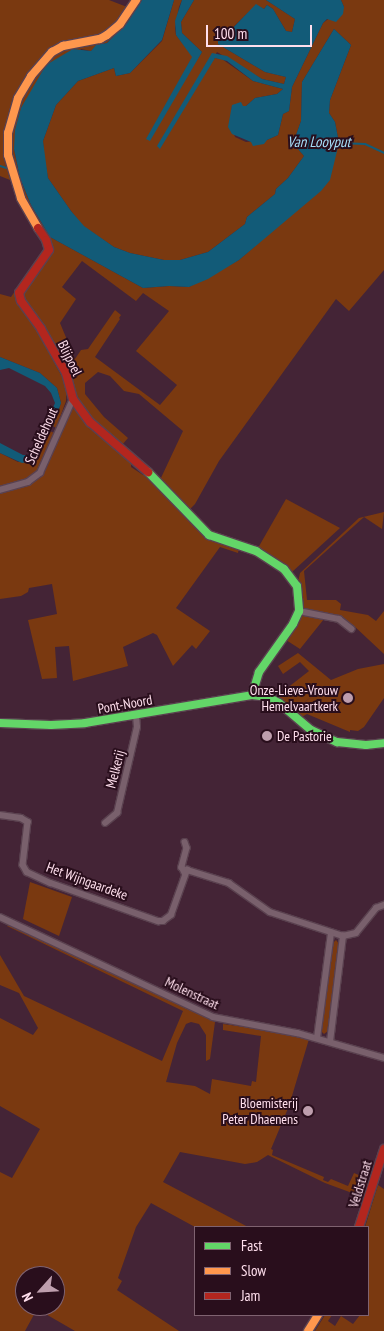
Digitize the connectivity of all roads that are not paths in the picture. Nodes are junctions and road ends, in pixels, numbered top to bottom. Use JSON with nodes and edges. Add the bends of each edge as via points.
{"nodes":[{"id":1,"x":136,"y":0,"type":"edge"},
{"id":2,"x":73,"y":399,"type":"junction"},
{"id":3,"x":0,"y":490,"type":"edge"},
{"id":4,"x":299,"y":611,"type":"junction"},
{"id":5,"x":352,"y":629,"type":"dead end"},
{"id":6,"x":252,"y":695,"type":"junction"},
{"id":7,"x":136,"y":715,"type":"junction"},
{"id":8,"x":0,"y":723,"type":"edge"},
{"id":9,"x":383,"y":746,"type":"edge"},
{"id":10,"x":0,"y":815,"type":"edge"},
{"id":11,"x":105,"y":823,"type":"dead end"},
{"id":12,"x":185,"y":842,"type":"dead end"},
{"id":13,"x":185,"y":873,"type":"junction"},
{"id":14,"x":384,"y":905,"type":"edge"},
{"id":15,"x":0,"y":917,"type":"edge"},
{"id":16,"x":332,"y":933,"type":"junction"},
{"id":17,"x":343,"y":936,"type":"junction"},
{"id":18,"x":317,"y":1038,"type":"junction"},
{"id":19,"x":330,"y":1042,"type":"junction"},
{"id":20,"x":384,"y":1058,"type":"edge"},
{"id":21,"x":384,"y":1149,"type":"edge"},
{"id":22,"x":359,"y":1226,"type":"edge"},
{"id":23,"x":317,"y":1316,"type":"edge"},
{"id":24,"x":308,"y":1331,"type":"edge"}],
"edges":[{"from":1,"to":2,"type":"street","name":"Blijpoel","via":[[120,24],[107,35],[63,46],[46,58],[18,98],[8,133],[14,178],[27,212],[46,240],[48,250],[19,293],[66,373]]},
{"from":2,"to":3,"type":"street","name":"Scheldehout","via":[[40,473],[28,482]]},
{"from":2,"to":4,"type":"street","name":"Blijpoel","via":[[90,422],[159,482],[209,535],[256,551],[284,569],[297,586]]},
{"from":4,"to":5,"type":"street","via":[[339,619]]},
{"from":4,"to":6,"type":"street","via":[[259,672]]},
{"from":6,"to":7,"type":"street","name":"Pont-Noord"},
{"from":6,"to":9,"type":"street","via":[[279,703],[305,726],[326,738]]},
{"from":7,"to":8,"type":"street","name":"Pont-Noord","via":[[77,724]]},
{"from":7,"to":11,"type":"street","name":"Melkerij","via":[[137,727],[117,813]]},
{"from":10,"to":13,"type":"street","name":"Het Wijngaardeke","via":[[28,822],[23,866],[27,872],[158,921],[171,915]]},
{"from":12,"to":13,"type":"street","name":"Het Wijngaardeke","via":[[187,848],[182,867]]},
{"from":13,"to":16,"type":"street","via":[[187,870],[229,883],[270,912]]},
{"from":14,"to":17,"type":"street","via":[[376,908],[356,933]]},
{"from":15,"to":18,"type":"street","name":"Molenstraat","via":[[213,1017]]},
{"from":16,"to":17,"type":"street"},
{"from":16,"to":18,"type":"street"},
{"from":17,"to":19,"type":"street"},
{"from":18,"to":19,"type":"street","name":"Molenstraat"},
{"from":19,"to":20,"type":"street","name":"Molenstraat"},
{"from":21,"to":22,"type":"street","name":"Veldstraat"},
{"from":23,"to":24,"type":"street"}]}
